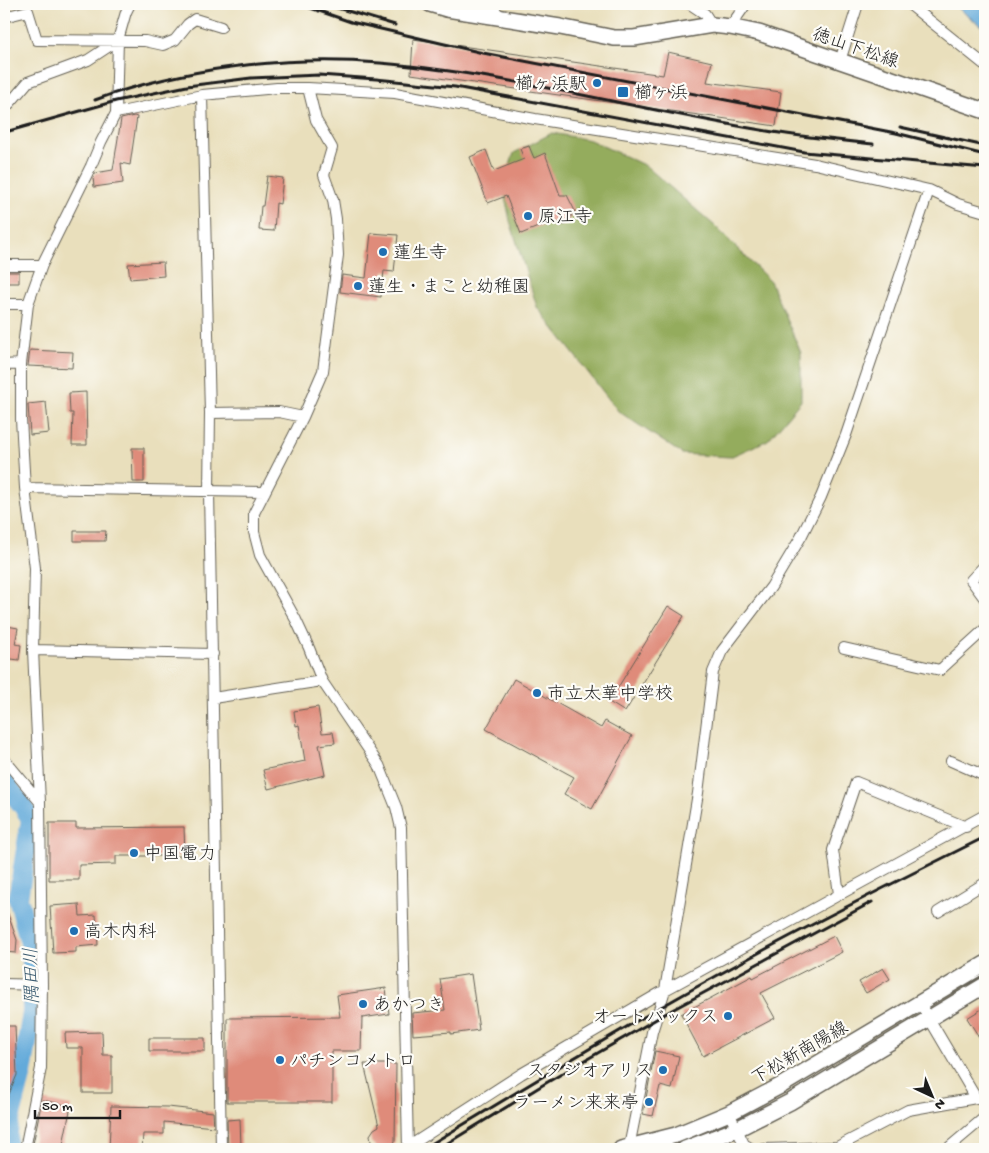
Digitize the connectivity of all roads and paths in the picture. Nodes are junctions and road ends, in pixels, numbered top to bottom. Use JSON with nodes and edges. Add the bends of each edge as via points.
{"nodes":[{"id":1,"x":130,"y":4,"type":"edge"},
{"id":2,"x":430,"y":4,"type":"edge"},
{"id":3,"x":487,"y":4,"type":"edge"},
{"id":4,"x":690,"y":4,"type":"edge"},
{"id":5,"x":746,"y":4,"type":"edge"},
{"id":6,"x":858,"y":4,"type":"edge"},
{"id":7,"x":910,"y":4,"type":"edge"},
{"id":8,"x":4,"y":17,"type":"edge"},
{"id":9,"x":504,"y":19,"type":"junction"},
{"id":10,"x":712,"y":26,"type":"junction"},
{"id":11,"x":221,"y":27,"type":"dead end"},
{"id":12,"x":730,"y":27,"type":"junction"},
{"id":13,"x":118,"y":40,"type":"junction"},
{"id":14,"x":840,"y":61,"type":"junction"},
{"id":15,"x":985,"y":65,"type":"edge"},
{"id":16,"x":308,"y":88,"type":"junction"},
{"id":17,"x":202,"y":94,"type":"junction"},
{"id":18,"x":4,"y":102,"type":"edge"},
{"id":19,"x":985,"y":111,"type":"edge"},
{"id":20,"x":116,"y":113,"type":"junction"},
{"id":21,"x":929,"y":190,"type":"junction"},
{"id":22,"x":985,"y":212,"type":"edge"},
{"id":23,"x":4,"y":265,"type":"edge"},
{"id":24,"x":42,"y":265,"type":"junction"},
{"id":25,"x":4,"y":304,"type":"edge"},
{"id":26,"x":28,"y":304,"type":"junction"},
{"id":27,"x":21,"y":364,"type":"junction"},
{"id":28,"x":4,"y":365,"type":"edge"},
{"id":29,"x":210,"y":412,"type":"junction"},
{"id":30,"x":303,"y":417,"type":"junction"},
{"id":31,"x":25,"y":488,"type":"junction"},
{"id":32,"x":209,"y":491,"type":"junction"},
{"id":33,"x":265,"y":492,"type":"junction"},
{"id":34,"x":985,"y":565,"type":"edge"},
{"id":35,"x":985,"y":599,"type":"edge"},
{"id":36,"x":985,"y":629,"type":"edge"},
{"id":37,"x":844,"y":648,"type":"dead end"},
{"id":38,"x":33,"y":650,"type":"junction"},
{"id":39,"x":213,"y":654,"type":"junction"},
{"id":40,"x":322,"y":681,"type":"junction"},
{"id":41,"x":214,"y":698,"type":"junction"},
{"id":42,"x":4,"y":759,"type":"edge"},
{"id":43,"x":950,"y":762,"type":"dead end"},
{"id":44,"x":985,"y":776,"type":"edge"},
{"id":45,"x":40,"y":802,"type":"junction"},
{"id":46,"x":985,"y":815,"type":"edge"},
{"id":47,"x":966,"y":826,"type":"junction"},
{"id":48,"x":985,"y":883,"type":"edge"},
{"id":49,"x":839,"y":894,"type":"junction"},
{"id":50,"x":938,"y":912,"type":"dead end"},
{"id":51,"x":985,"y":964,"type":"edge"},
{"id":52,"x":4,"y":984,"type":"edge"},
{"id":53,"x":985,"y":984,"type":"edge"},
{"id":54,"x":42,"y":985,"type":"junction"},
{"id":55,"x":666,"y":990,"type":"junction"},
{"id":56,"x":920,"y":1003,"type":"junction"},
{"id":57,"x":929,"y":1018,"type":"junction"},
{"id":58,"x":981,"y":1098,"type":"edge"},
{"id":59,"x":729,"y":1113,"type":"junction"},
{"id":60,"x":985,"y":1117,"type":"edge"},
{"id":61,"x":737,"y":1129,"type":"junction"},
{"id":62,"x":408,"y":1147,"type":"edge"},
{"id":63,"x":625,"y":1148,"type":"edge"},
{"id":64,"x":25,"y":1149,"type":"edge"},
{"id":65,"x":221,"y":1149,"type":"edge"},
{"id":66,"x":685,"y":1149,"type":"edge"},
{"id":67,"x":752,"y":1149,"type":"edge"},
{"id":68,"x":764,"y":1149,"type":"edge"},
{"id":69,"x":947,"y":1149,"type":"edge"}],
"edges":[{"from":1,"to":13,"type":"street"},
{"from":2,"to":9,"type":"main road","name":"徳山下松線"},
{"from":3,"to":9,"type":"street"},
{"from":4,"to":10,"type":"street","via":[[705,14]]},
{"from":5,"to":12,"type":"street"},
{"from":6,"to":14,"type":"street"},
{"from":7,"to":15,"type":"street"},
{"from":8,"to":13,"type":"street","via":[[28,11],[38,40]]},
{"from":9,"to":10,"type":"main road","name":"徳山下松線","via":[[614,38]]},
{"from":10,"to":12,"type":"main road","name":"徳山下松線"},
{"from":11,"to":13,"type":"street","via":[[195,19],[176,40],[163,45]]},
{"from":12,"to":14,"type":"main road","name":"徳山下松線"},
{"from":13,"to":18,"type":"street","via":[[88,60],[28,82],[9,104]]},
{"from":13,"to":20,"type":"street"},
{"from":14,"to":19,"type":"main road","name":"徳山下松線"},
{"from":16,"to":17,"type":"street"},
{"from":16,"to":21,"type":"street","via":[[395,94],[815,164]]},
{"from":16,"to":30,"type":"street","via":[[316,120],[332,148],[324,176],[333,200],[338,255],[323,371]]},
{"from":17,"to":20,"type":"street"},
{"from":17,"to":29,"type":"street"},
{"from":20,"to":24,"type":"street"},
{"from":21,"to":22,"type":"street"},
{"from":21,"to":55,"type":"street","via":[[846,435],[821,496],[801,537],[770,587],[722,651],[713,672],[698,793]]},
{"from":23,"to":24,"type":"street"},
{"from":24,"to":26,"type":"street"},
{"from":25,"to":26,"type":"street"},
{"from":26,"to":27,"type":"street"},
{"from":27,"to":28,"type":"street"},
{"from":27,"to":31,"type":"street"},
{"from":29,"to":30,"type":"street","via":[[279,412]]},
{"from":29,"to":32,"type":"street"},
{"from":30,"to":33,"type":"street"},
{"from":31,"to":32,"type":"street"},
{"from":31,"to":38,"type":"street","via":[[35,568]]},
{"from":32,"to":33,"type":"street"},
{"from":32,"to":39,"type":"street"},
{"from":33,"to":40,"type":"street","via":[[254,513],[254,532],[260,555],[296,620]]},
{"from":34,"to":35,"type":"street","via":[[971,580]]},
{"from":36,"to":37,"type":"street","via":[[940,670]]},
{"from":38,"to":39,"type":"street"},
{"from":38,"to":45,"type":"street"},
{"from":39,"to":41,"type":"street"},
{"from":40,"to":41,"type":"street"},
{"from":40,"to":62,"type":"street","via":[[379,765],[401,828]]},
{"from":41,"to":65,"type":"street"},
{"from":42,"to":45,"type":"street"},
{"from":43,"to":44,"type":"street"},
{"from":45,"to":54,"type":"street"},
{"from":46,"to":47,"type":"street"},
{"from":47,"to":49,"type":"street"},
{"from":47,"to":49,"type":"street","via":[[856,782],[833,850]]},
{"from":48,"to":50,"type":"street"},
{"from":49,"to":55,"type":"street"},
{"from":51,"to":56,"type":"main road","name":"下松新南陽線"},
{"from":52,"to":54,"type":"street"},
{"from":53,"to":57,"type":"main road","name":"下松新南陽線"},
{"from":54,"to":64,"type":"street","via":[[41,1068]]},
{"from":55,"to":62,"type":"street","via":[[521,1074]]},
{"from":55,"to":63,"type":"street","via":[[652,1032]]},
{"from":56,"to":57,"type":"street"},
{"from":56,"to":59,"type":"main road","name":"下松新南陽線"},
{"from":57,"to":58,"type":"street"},
{"from":57,"to":61,"type":"main road","name":"下松新南陽線","via":[[790,1102]]},
{"from":58,"to":68,"type":"street","via":[[908,1110],[837,1147]]},
{"from":59,"to":61,"type":"street"},
{"from":59,"to":63,"type":"main road","name":"下松新南陽線","via":[[676,1135]]},
{"from":60,"to":69,"type":"street"},
{"from":61,"to":66,"type":"main road","name":"下松新南陽線"},
{"from":61,"to":67,"type":"street","via":[[744,1144]]}]}
